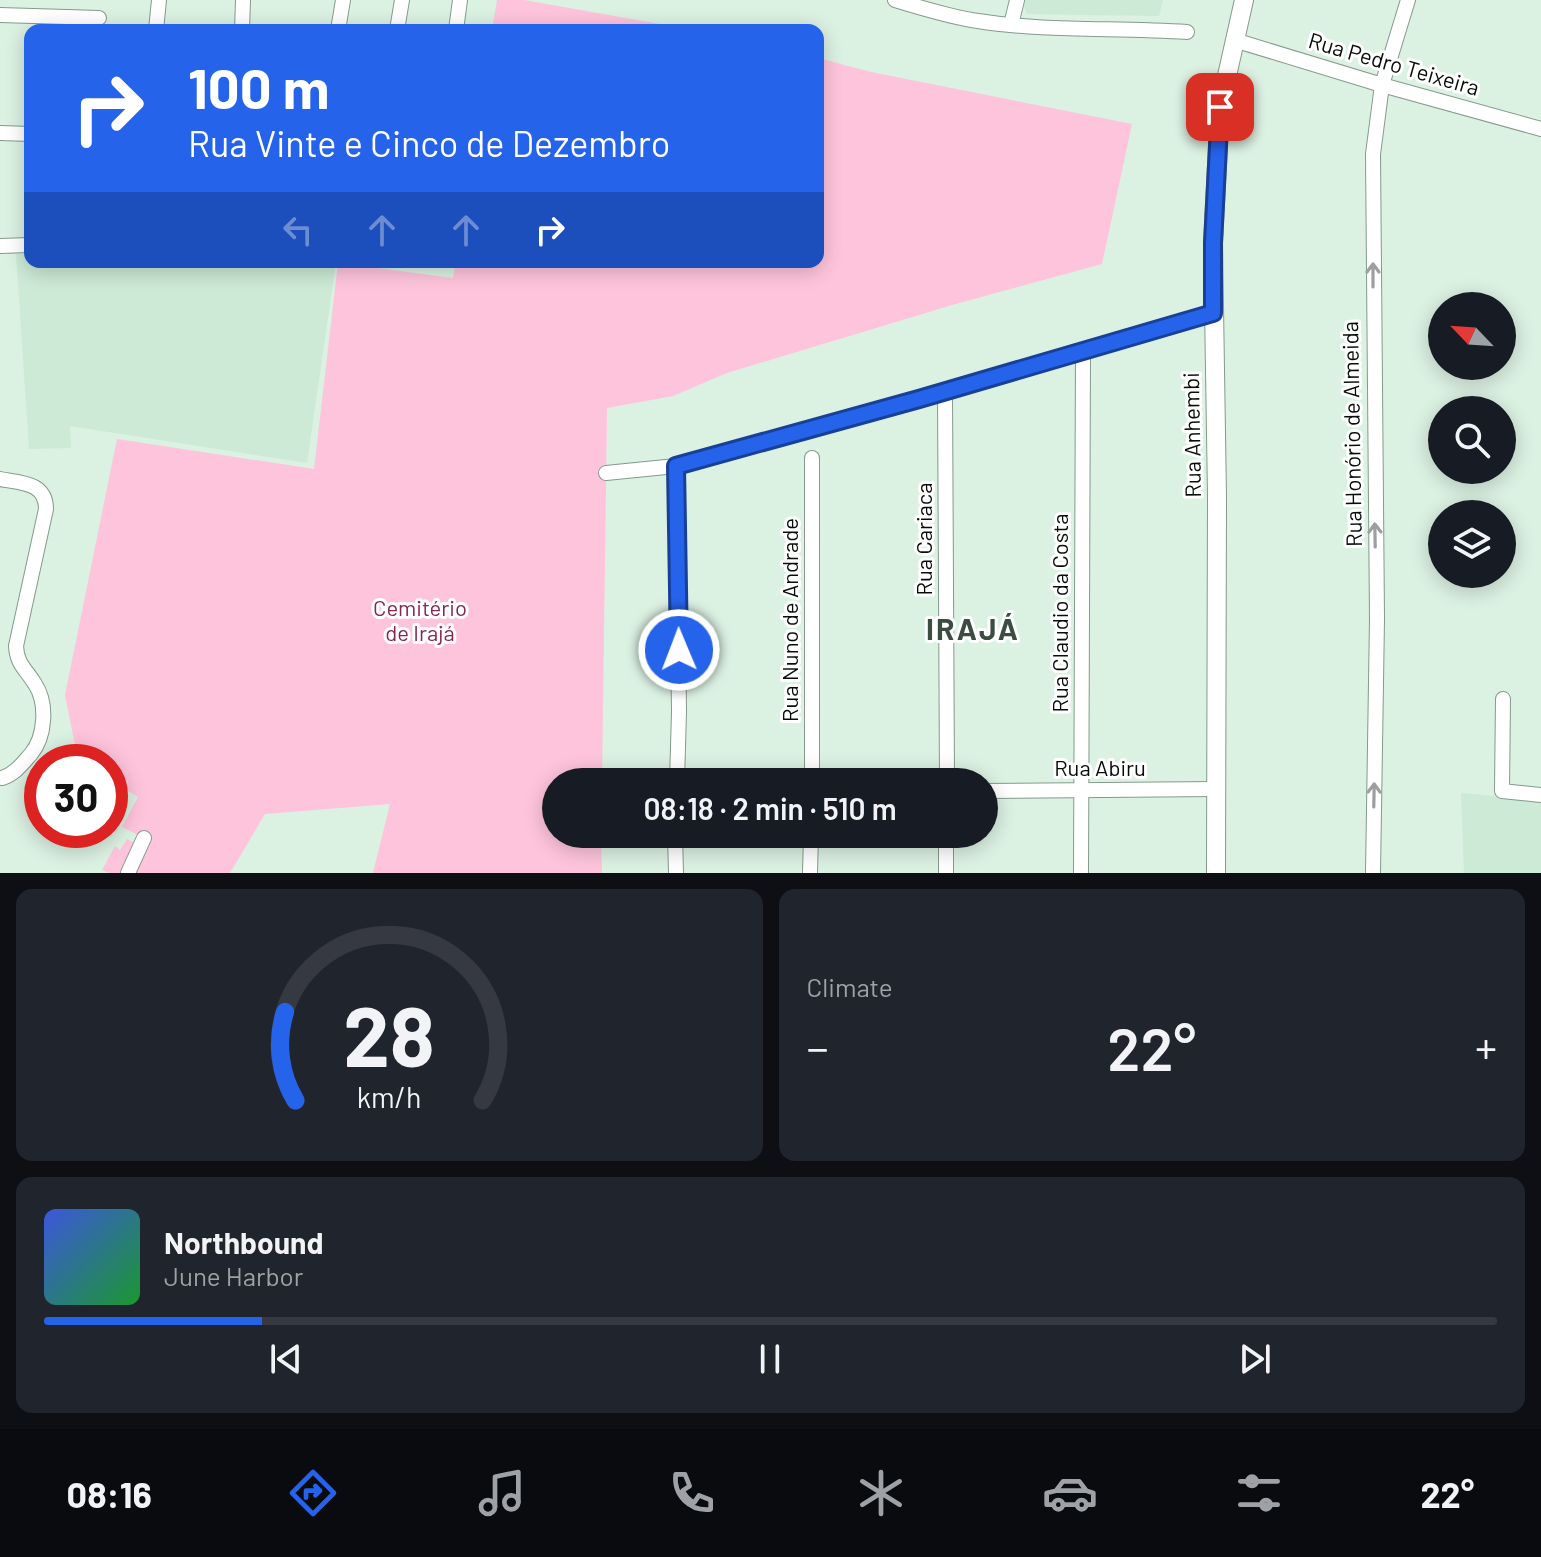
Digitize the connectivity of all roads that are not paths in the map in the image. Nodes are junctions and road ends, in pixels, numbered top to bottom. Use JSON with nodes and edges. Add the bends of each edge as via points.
{"nodes":[{"id":1,"x":159,"y":0,"type":"edge"},
{"id":2,"x":243,"y":0,"type":"edge"},
{"id":3,"x":343,"y":0,"type":"edge"},
{"id":4,"x":402,"y":0,"type":"edge"},
{"id":5,"x":460,"y":0,"type":"edge"},
{"id":6,"x":895,"y":0,"type":"edge"},
{"id":7,"x":1017,"y":0,"type":"edge"},
{"id":8,"x":1244,"y":0,"type":"edge"},
{"id":9,"x":1408,"y":0,"type":"edge"},
{"id":10,"x":0,"y":15,"type":"edge"},
{"id":11,"x":99,"y":18,"type":"dead end"},
{"id":12,"x":157,"y":24,"type":"edge"},
{"id":13,"x":242,"y":24,"type":"edge"},
{"id":14,"x":339,"y":24,"type":"edge"},
{"id":15,"x":398,"y":24,"type":"edge"},
{"id":16,"x":457,"y":24,"type":"edge"},
{"id":17,"x":1011,"y":25,"type":"junction"},
{"id":18,"x":1187,"y":32,"type":"dead end"},
{"id":19,"x":1234,"y":40,"type":"junction"},
{"id":20,"x":1382,"y":85,"type":"junction"},
{"id":21,"x":1541,"y":129,"type":"edge"},
{"id":22,"x":0,"y":133,"type":"edge"},
{"id":23,"x":24,"y":134,"type":"edge"},
{"id":24,"x":24,"y":245,"type":"edge"},
{"id":25,"x":0,"y":246,"type":"edge"},
{"id":26,"x":1213,"y":313,"type":"junction"},
{"id":27,"x":1083,"y":352,"type":"junction"},
{"id":28,"x":945,"y":392,"type":"junction"},
{"id":29,"x":812,"y":458,"type":"dead end"},
{"id":30,"x":676,"y":466,"type":"junction"},
{"id":31,"x":606,"y":473,"type":"dead end"},
{"id":32,"x":0,"y":479,"type":"edge"},
{"id":33,"x":1503,"y":699,"type":"dead end"},
{"id":34,"x":677,"y":768,"type":"edge"},
{"id":35,"x":812,"y":768,"type":"edge"},
{"id":36,"x":947,"y":768,"type":"edge"},
{"id":37,"x":2,"y":778,"type":"dead end"},
{"id":38,"x":1217,"y":789,"type":"junction"},
{"id":39,"x":998,"y":791,"type":"edge"},
{"id":40,"x":1082,"y":791,"type":"junction"},
{"id":41,"x":1541,"y":795,"type":"edge"},
{"id":42,"x":144,"y":838,"type":"dead end"},
{"id":43,"x":675,"y":848,"type":"edge"},
{"id":44,"x":811,"y":848,"type":"edge"},
{"id":45,"x":946,"y":848,"type":"edge"},
{"id":46,"x":128,"y":873,"type":"edge"},
{"id":47,"x":676,"y":873,"type":"edge"},
{"id":48,"x":810,"y":873,"type":"edge"},
{"id":49,"x":946,"y":873,"type":"edge"},
{"id":50,"x":1081,"y":873,"type":"edge"},
{"id":51,"x":1216,"y":873,"type":"edge"},
{"id":52,"x":1373,"y":873,"type":"edge"}],
"edges":[{"from":1,"to":12,"type":"street"},
{"from":2,"to":13,"type":"street"},
{"from":3,"to":14,"type":"street"},
{"from":4,"to":15,"type":"street"},
{"from":5,"to":16,"type":"street"},
{"from":6,"to":17,"type":"street","via":[[954,17]]},
{"from":7,"to":17,"type":"street"},
{"from":8,"to":19,"type":"street","name":"Rua Anhembi"},
{"from":9,"to":20,"type":"street","name":"Rua Honório de Almeida"},
{"from":10,"to":11,"type":"street"},
{"from":17,"to":18,"type":"street"},
{"from":19,"to":20,"type":"street","name":"Rua Pedro Teixeira"},
{"from":19,"to":26,"type":"street","name":"Rua Anhembi","via":[[1217,129]]},
{"from":20,"to":21,"type":"street","name":"Rua Pedro Teixeira"},
{"from":52,"to":20,"type":"street","name":"Rua Honório de Almeida","one_way":true,"via":[[1377,619],[1372,176]]},
{"from":22,"to":23,"type":"street"},
{"from":24,"to":25,"type":"street"},
{"from":26,"to":27,"type":"street"},
{"from":26,"to":38,"type":"street","name":"Rua Anhembi"},
{"from":27,"to":28,"type":"street"},
{"from":27,"to":40,"type":"street","name":"Rua Claudio da Costa"},
{"from":28,"to":30,"type":"street"},
{"from":28,"to":36,"type":"street","name":"Rua Cariaca"},
{"from":29,"to":35,"type":"street","name":"Rua Nuno de Andrade"},
{"from":30,"to":31,"type":"street"},
{"from":30,"to":34,"type":"street"},
{"from":32,"to":37,"type":"street","via":[[43,492],[46,509],[16,646],[16,658],[39,693],[43,735],[19,768]]},
{"from":33,"to":41,"type":"street","via":[[1502,791]]},
{"from":38,"to":40,"type":"street","name":"Rua Abiru"},
{"from":38,"to":51,"type":"street","name":"Rua Anhembi"},
{"from":39,"to":40,"type":"street","name":"Rua Abiru"},
{"from":40,"to":50,"type":"street","name":"Rua Claudio da Costa"},
{"from":42,"to":46,"type":"street"},
{"from":43,"to":47,"type":"street"},
{"from":44,"to":48,"type":"street"},
{"from":45,"to":49,"type":"street"}]}
